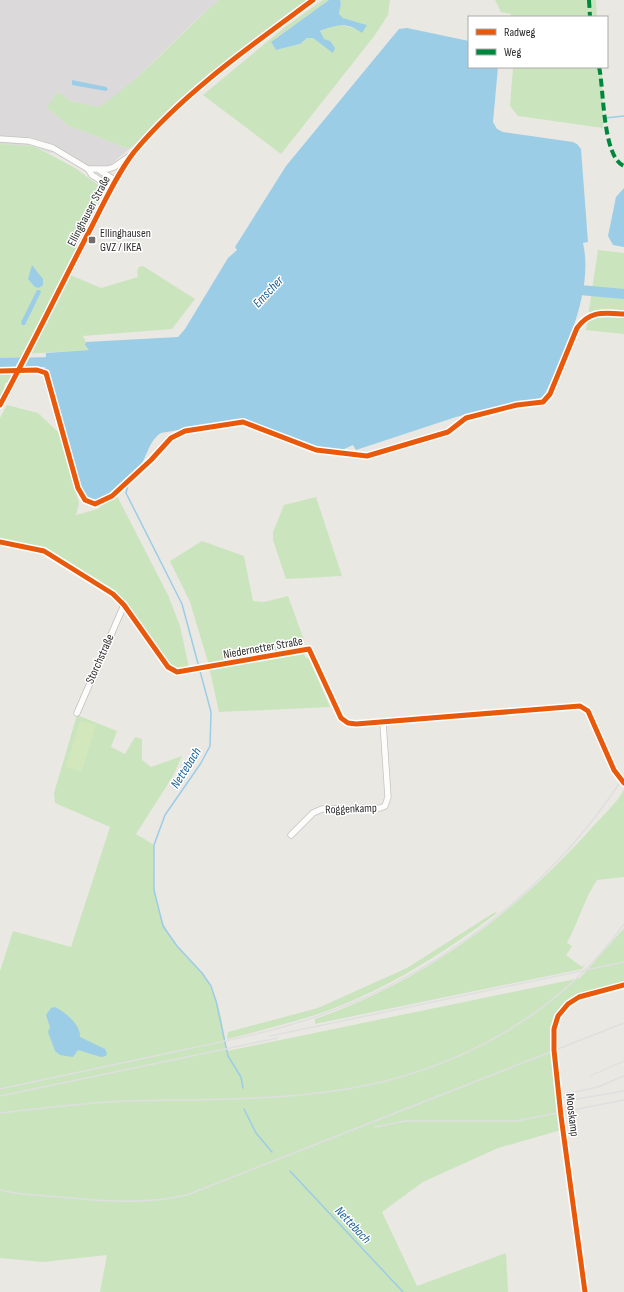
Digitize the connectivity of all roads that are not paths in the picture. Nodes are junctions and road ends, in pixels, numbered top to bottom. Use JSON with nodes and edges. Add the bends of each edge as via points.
{"nodes":[{"id":1,"x":313,"y":0,"type":"edge"},
{"id":2,"x":0,"y":139,"type":"edge"},
{"id":3,"x":133,"y":154,"type":"junction"},
{"id":4,"x":88,"y":169,"type":"junction"},
{"id":5,"x":97,"y":169,"type":"junction"},
{"id":6,"x":116,"y":181,"type":"junction"},
{"id":7,"x":112,"y":188,"type":"junction"},
{"id":8,"x":0,"y":405,"type":"edge"},
{"id":9,"x":0,"y":542,"type":"edge"},
{"id":10,"x":124,"y":605,"type":"junction"},
{"id":11,"x":78,"y":713,"type":"dead end"},
{"id":12,"x":383,"y":723,"type":"junction"},
{"id":13,"x":624,"y":783,"type":"edge"},
{"id":14,"x":291,"y":835,"type":"dead end"},
{"id":15,"x":624,"y":985,"type":"edge"},
{"id":16,"x":586,"y":1292,"type":"edge"}],
"edges":[{"from":1,"to":3,"type":"main road","name":"Ellinghauser Straße","via":[[202,86],[170,114]]},
{"from":2,"to":4,"type":"street","name":"Ellinghauser Straße","via":[[29,141],[52,148]]},
{"from":3,"to":5,"type":"street","name":"Ellinghauser Straße","via":[[114,167]]},
{"from":3,"to":6,"type":"main road","name":"Ellinghauser Straße"},
{"from":4,"to":5,"type":"street","name":"Ellinghauser Straße"},
{"from":4,"to":7,"type":"street","name":"Ellinghauser Straße","via":[[92,175]]},
{"from":5,"to":6,"type":"street","name":"Ellinghauser Straße"},
{"from":6,"to":7,"type":"main road","name":"Ellinghauser Straße"},
{"from":7,"to":8,"type":"main road","name":"Ellinghauser Straße"},
{"from":9,"to":10,"type":"street","name":"Niedernetter Straße","via":[[44,551],[113,594]]},
{"from":10,"to":11,"type":"street","name":"Storchstraße"},
{"from":10,"to":12,"type":"street","name":"Niedernetter Straße","via":[[168,667],[177,672],[309,649],[341,718],[348,723],[356,724]]},
{"from":12,"to":13,"type":"street","name":"Niedernetter Straße","via":[[582,707],[592,719],[614,770]]},
{"from":12,"to":14,"type":"street","name":"Roggenkamp","via":[[388,796],[385,806],[322,809],[313,813]]},
{"from":15,"to":16,"type":"street","name":"Mooskamp","via":[[579,997],[568,1004],[558,1016],[554,1029],[559,1099]]}]}
